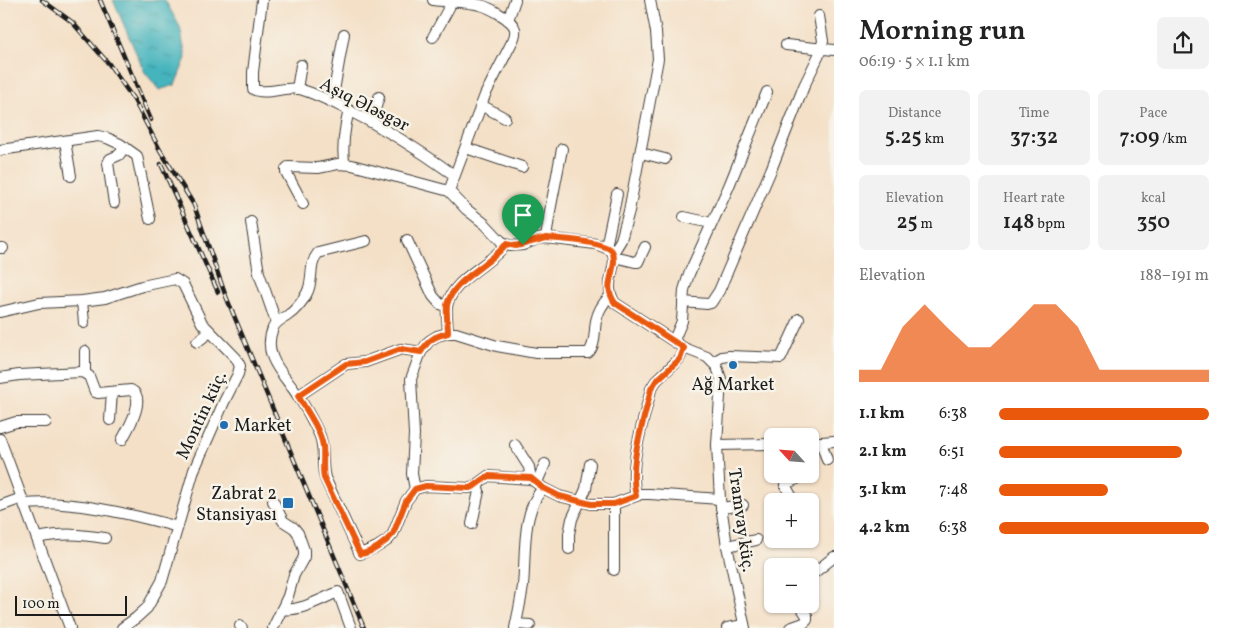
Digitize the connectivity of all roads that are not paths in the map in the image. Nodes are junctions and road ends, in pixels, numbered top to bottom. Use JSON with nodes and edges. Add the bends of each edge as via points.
{"nodes":[{"id":1,"x":259,"y":0,"type":"edge"},
{"id":2,"x":433,"y":0,"type":"edge"},
{"id":3,"x":514,"y":0,"type":"edge"},
{"id":4,"x":650,"y":0,"type":"edge"},
{"id":5,"x":452,"y":2,"type":"junction"},
{"id":6,"x":819,"y":16,"type":"dead end"},
{"id":7,"x":508,"y":20,"type":"junction"},
{"id":8,"x":344,"y":34,"type":"dead end"},
{"id":9,"x":433,"y":37,"type":"dead end"},
{"id":10,"x":786,"y":45,"type":"dead end"},
{"id":11,"x":822,"y":48,"type":"junction"},
{"id":12,"x":834,"y":50,"type":"edge"},
{"id":13,"x":301,"y":65,"type":"dead end"},
{"id":14,"x":297,"y":89,"type":"junction"},
{"id":15,"x":767,"y":92,"type":"dead end"},
{"id":16,"x":379,"y":97,"type":"dead end"},
{"id":17,"x":332,"y":102,"type":"junction"},
{"id":18,"x":481,"y":105,"type":"junction"},
{"id":19,"x":349,"y":110,"type":"junction"},
{"id":20,"x":505,"y":118,"type":"dead end"},
{"id":21,"x":371,"y":122,"type":"junction"},
{"id":22,"x":65,"y":141,"type":"junction"},
{"id":23,"x":125,"y":147,"type":"junction"},
{"id":24,"x":466,"y":148,"type":"junction"},
{"id":25,"x":562,"y":149,"type":"dead end"},
{"id":26,"x":0,"y":150,"type":"edge"},
{"id":27,"x":641,"y":153,"type":"junction"},
{"id":28,"x":665,"y":159,"type":"dead end"},
{"id":29,"x":344,"y":164,"type":"junction"},
{"id":30,"x":522,"y":167,"type":"dead end"},
{"id":31,"x":454,"y":175,"type":"junction"},
{"id":32,"x":71,"y":176,"type":"dead end"},
{"id":33,"x":449,"y":191,"type":"junction"},
{"id":34,"x":617,"y":194,"type":"dead end"},
{"id":35,"x":114,"y":203,"type":"dead end"},
{"id":36,"x":303,"y":204,"type":"dead end"},
{"id":37,"x":684,"y":217,"type":"dead end"},
{"id":38,"x":150,"y":219,"type":"dead end"},
{"id":39,"x":252,"y":222,"type":"dead end"},
{"id":40,"x":711,"y":223,"type":"junction"},
{"id":41,"x":546,"y":238,"type":"junction"},
{"id":42,"x":407,"y":240,"type":"dead end"},
{"id":43,"x":366,"y":241,"type":"dead end"},
{"id":44,"x":506,"y":244,"type":"junction"},
{"id":45,"x":645,"y":246,"type":"dead end"},
{"id":46,"x":611,"y":252,"type":"junction"},
{"id":47,"x":610,"y":296,"type":"junction"},
{"id":48,"x":82,"y":301,"type":"junction"},
{"id":49,"x":683,"y":302,"type":"junction"},
{"id":50,"x":447,"y":306,"type":"junction"},
{"id":51,"x":0,"y":312,"type":"edge"},
{"id":52,"x":799,"y":318,"type":"dead end"},
{"id":53,"x":276,"y":322,"type":"junction"},
{"id":54,"x":84,"y":323,"type":"dead end"},
{"id":55,"x":210,"y":332,"type":"junction"},
{"id":56,"x":448,"y":333,"type":"junction"},
{"id":57,"x":674,"y":340,"type":"junction"},
{"id":58,"x":197,"y":342,"type":"dead end"},
{"id":59,"x":684,"y":348,"type":"junction"},
{"id":60,"x":85,"y":351,"type":"dead end"},
{"id":61,"x":421,"y":352,"type":"junction"},
{"id":62,"x":713,"y":362,"type":"junction"},
{"id":63,"x":85,"y":373,"type":"junction"},
{"id":64,"x":0,"y":378,"type":"edge"},
{"id":65,"x":112,"y":392,"type":"junction"},
{"id":66,"x":298,"y":396,"type":"junction"},
{"id":67,"x":110,"y":420,"type":"dead end"},
{"id":68,"x":46,"y":422,"type":"dead end"},
{"id":69,"x":0,"y":427,"type":"edge"},
{"id":70,"x":0,"y":439,"type":"edge"},
{"id":71,"x":122,"y":440,"type":"dead end"},
{"id":72,"x":834,"y":441,"type":"edge"},
{"id":73,"x":821,"y":442,"type":"joint"},
{"id":74,"x":764,"y":444,"type":"edge"},
{"id":75,"x":515,"y":445,"type":"dead end"},
{"id":76,"x":717,"y":445,"type":"junction"},
{"id":77,"x":828,"y":460,"type":"dead end"},
{"id":78,"x":545,"y":464,"type":"dead end"},
{"id":79,"x":590,"y":464,"type":"dead end"},
{"id":80,"x":537,"y":483,"type":"junction"},
{"id":81,"x":477,"y":484,"type":"junction"},
{"id":82,"x":415,"y":489,"type":"junction"},
{"id":83,"x":636,"y":496,"type":"junction"},
{"id":84,"x":273,"y":500,"type":"dead end"},
{"id":85,"x":23,"y":501,"type":"junction"},
{"id":86,"x":581,"y":502,"type":"junction"},
{"id":87,"x":720,"y":503,"type":"junction"},
{"id":88,"x":614,"y":504,"type":"junction"},
{"id":89,"x":743,"y":505,"type":"dead end"},
{"id":90,"x":0,"y":506,"type":"edge"},
{"id":91,"x":472,"y":524,"type":"dead end"},
{"id":92,"x":178,"y":527,"type":"junction"},
{"id":93,"x":37,"y":538,"type":"junction"},
{"id":94,"x":104,"y":538,"type":"dead end"},
{"id":95,"x":756,"y":540,"type":"dead end"},
{"id":96,"x":727,"y":546,"type":"junction"},
{"id":97,"x":569,"y":549,"type":"dead end"},
{"id":98,"x":834,"y":558,"type":"edge"},
{"id":99,"x":819,"y":569,"type":"edge"},
{"id":100,"x":614,"y":570,"type":"dead end"},
{"id":101,"x":282,"y":609,"type":"junction"},
{"id":102,"x":805,"y":613,"type":"edge"},
{"id":103,"x":530,"y":625,"type":"dead end"},
{"id":104,"x":516,"y":626,"type":"edge"},
{"id":105,"x":744,"y":627,"type":"edge"},
{"id":106,"x":70,"y":628,"type":"edge"},
{"id":107,"x":122,"y":628,"type":"edge"},
{"id":108,"x":273,"y":628,"type":"edge"},
{"id":109,"x":351,"y":628,"type":"edge"},
{"id":110,"x":727,"y":628,"type":"edge"},
{"id":111,"x":790,"y":628,"type":"edge"}],
"edges":[{"from":1,"to":14,"type":"street","name":"Aşıq Ələsgər","via":[[253,89],[261,92]]},
{"from":2,"to":5,"type":"street"},
{"from":3,"to":7,"type":"street"},
{"from":4,"to":27,"type":"street","via":[[658,59]]},
{"from":5,"to":7,"type":"street","via":[[479,4]]},
{"from":5,"to":9,"type":"street"},
{"from":6,"to":11,"type":"street"},
{"from":7,"to":18,"type":"street","via":[[514,26],[515,36]]},
{"from":8,"to":17,"type":"street"},
{"from":10,"to":11,"type":"street"},
{"from":11,"to":12,"type":"street"},
{"from":11,"to":49,"type":"street","via":[[716,298],[706,304]]},
{"from":13,"to":14,"type":"street"},
{"from":14,"to":17,"type":"street","name":"Aşıq Ələsgər"},
{"from":15,"to":40,"type":"street"},
{"from":16,"to":21,"type":"street"},
{"from":17,"to":19,"type":"street","name":"Aşıq Ələsgər"},
{"from":18,"to":20,"type":"street"},
{"from":18,"to":24,"type":"street"},
{"from":19,"to":21,"type":"street","name":"Aşıq Ələsgər"},
{"from":19,"to":29,"type":"street","via":[[344,127]]},
{"from":21,"to":31,"type":"street","name":"Aşıq Ələsgər"},
{"from":22,"to":23,"type":"street","via":[[98,136]]},
{"from":22,"to":26,"type":"street"},
{"from":22,"to":32,"type":"street"},
{"from":23,"to":35,"type":"street","via":[[109,160]]},
{"from":23,"to":38,"type":"street","via":[[137,156]]},
{"from":24,"to":30,"type":"street"},
{"from":24,"to":31,"type":"street"},
{"from":25,"to":41,"type":"street"},
{"from":27,"to":28,"type":"street"},
{"from":27,"to":46,"type":"street","via":[[621,240]]},
{"from":29,"to":33,"type":"street"},
{"from":29,"to":36,"type":"street","via":[[318,168],[288,167],[286,169]]},
{"from":31,"to":33,"type":"street"},
{"from":33,"to":44,"type":"street"},
{"from":34,"to":46,"type":"street"},
{"from":37,"to":40,"type":"street"},
{"from":39,"to":53,"type":"street","via":[[259,273]]},
{"from":40,"to":49,"type":"street","via":[[689,274]]},
{"from":41,"to":44,"type":"street","via":[[516,246]]},
{"from":41,"to":46,"type":"street","via":[[596,244]]},
{"from":42,"to":50,"type":"street","via":[[433,296]]},
{"from":43,"to":53,"type":"street","via":[[318,253],[307,294],[287,316]]},
{"from":44,"to":50,"type":"street","via":[[459,286]]},
{"from":45,"to":46,"type":"street","via":[[638,262]]},
{"from":46,"to":47,"type":"street"},
{"from":47,"to":56,"type":"street","via":[[596,319],[592,348],[588,352],[536,353]]},
{"from":47,"to":57,"type":"street","via":[[624,310]]},
{"from":48,"to":51,"type":"street","name":"Montin küç.","via":[[40,303]]},
{"from":48,"to":54,"type":"street"},
{"from":48,"to":55,"type":"street","name":"Montin küç.","via":[[175,279],[183,284],[198,316]]},
{"from":49,"to":57,"type":"street","via":[[682,321]]},
{"from":50,"to":56,"type":"street"},
{"from":52,"to":62,"type":"street","via":[[781,358],[729,356]]},
{"from":53,"to":66,"type":"street","via":[[271,340],[274,362]]},
{"from":55,"to":58,"type":"street"},
{"from":55,"to":92,"type":"street","name":"Montin küç.","via":[[236,358],[240,369],[194,470]]},
{"from":56,"to":61,"type":"street","via":[[436,336]]},
{"from":57,"to":59,"type":"street"},
{"from":59,"to":62,"type":"street"},
{"from":59,"to":83,"type":"street","via":[[680,359],[651,389],[634,469]]},
{"from":60,"to":63,"type":"street"},
{"from":61,"to":66,"type":"street","via":[[401,349],[365,362],[346,364]]},
{"from":61,"to":82,"type":"street","via":[[411,390]]},
{"from":62,"to":76,"type":"street","name":"Tramvay küç.","via":[[721,379]]},
{"from":63,"to":64,"type":"street"},
{"from":63,"to":65,"type":"street","via":[[95,392]]},
{"from":65,"to":67,"type":"street"},
{"from":65,"to":71,"type":"street","via":[[131,390],[137,394],[136,407]]},
{"from":66,"to":82,"type":"street","via":[[323,447],[324,478],[360,554],[388,540]]},
{"from":68,"to":69,"type":"street","via":[[16,422]]},
{"from":70,"to":85,"type":"street"},
{"from":72,"to":73,"type":"street"},
{"from":73,"to":77,"type":"street"},
{"from":74,"to":76,"type":"street"},
{"from":75,"to":80,"type":"street"},
{"from":76,"to":87,"type":"street","name":"Tramvay küç."},
{"from":78,"to":80,"type":"street"},
{"from":79,"to":86,"type":"street"},
{"from":80,"to":81,"type":"street","via":[[488,476]]},
{"from":80,"to":86,"type":"street","via":[[559,496]]},
{"from":80,"to":104,"type":"street","via":[[530,513]]},
{"from":81,"to":82,"type":"street","via":[[469,488],[426,486]]},
{"from":81,"to":91,"type":"street","via":[[479,491]]},
{"from":83,"to":87,"type":"street","via":[[650,494]]},
{"from":83,"to":88,"type":"street"},
{"from":84,"to":101,"type":"street","via":[[283,521],[298,533],[304,550]]},
{"from":85,"to":90,"type":"street"},
{"from":85,"to":92,"type":"street","via":[[74,505]]},
{"from":85,"to":93,"type":"street"},
{"from":86,"to":88,"type":"street"},
{"from":86,"to":97,"type":"street","via":[[572,520]]},
{"from":87,"to":89,"type":"street"},
{"from":87,"to":96,"type":"street","name":"Tramvay küç."},
{"from":88,"to":100,"type":"street"},
{"from":92,"to":107,"type":"street","name":"Montin küç.","via":[[162,581],[153,598],[147,608]]},
{"from":93,"to":94,"type":"street","via":[[60,534]]},
{"from":93,"to":106,"type":"street"},
{"from":95,"to":96,"type":"street"},
{"from":96,"to":105,"type":"street","name":"Tramvay küç."},
{"from":98,"to":99,"type":"street"},
{"from":101,"to":108,"type":"street"},
{"from":101,"to":109,"type":"street","via":[[301,607],[338,592]]},
{"from":102,"to":111,"type":"street","via":[[804,623]]},
{"from":103,"to":104,"type":"street"},
{"from":105,"to":110,"type":"street"}]}
